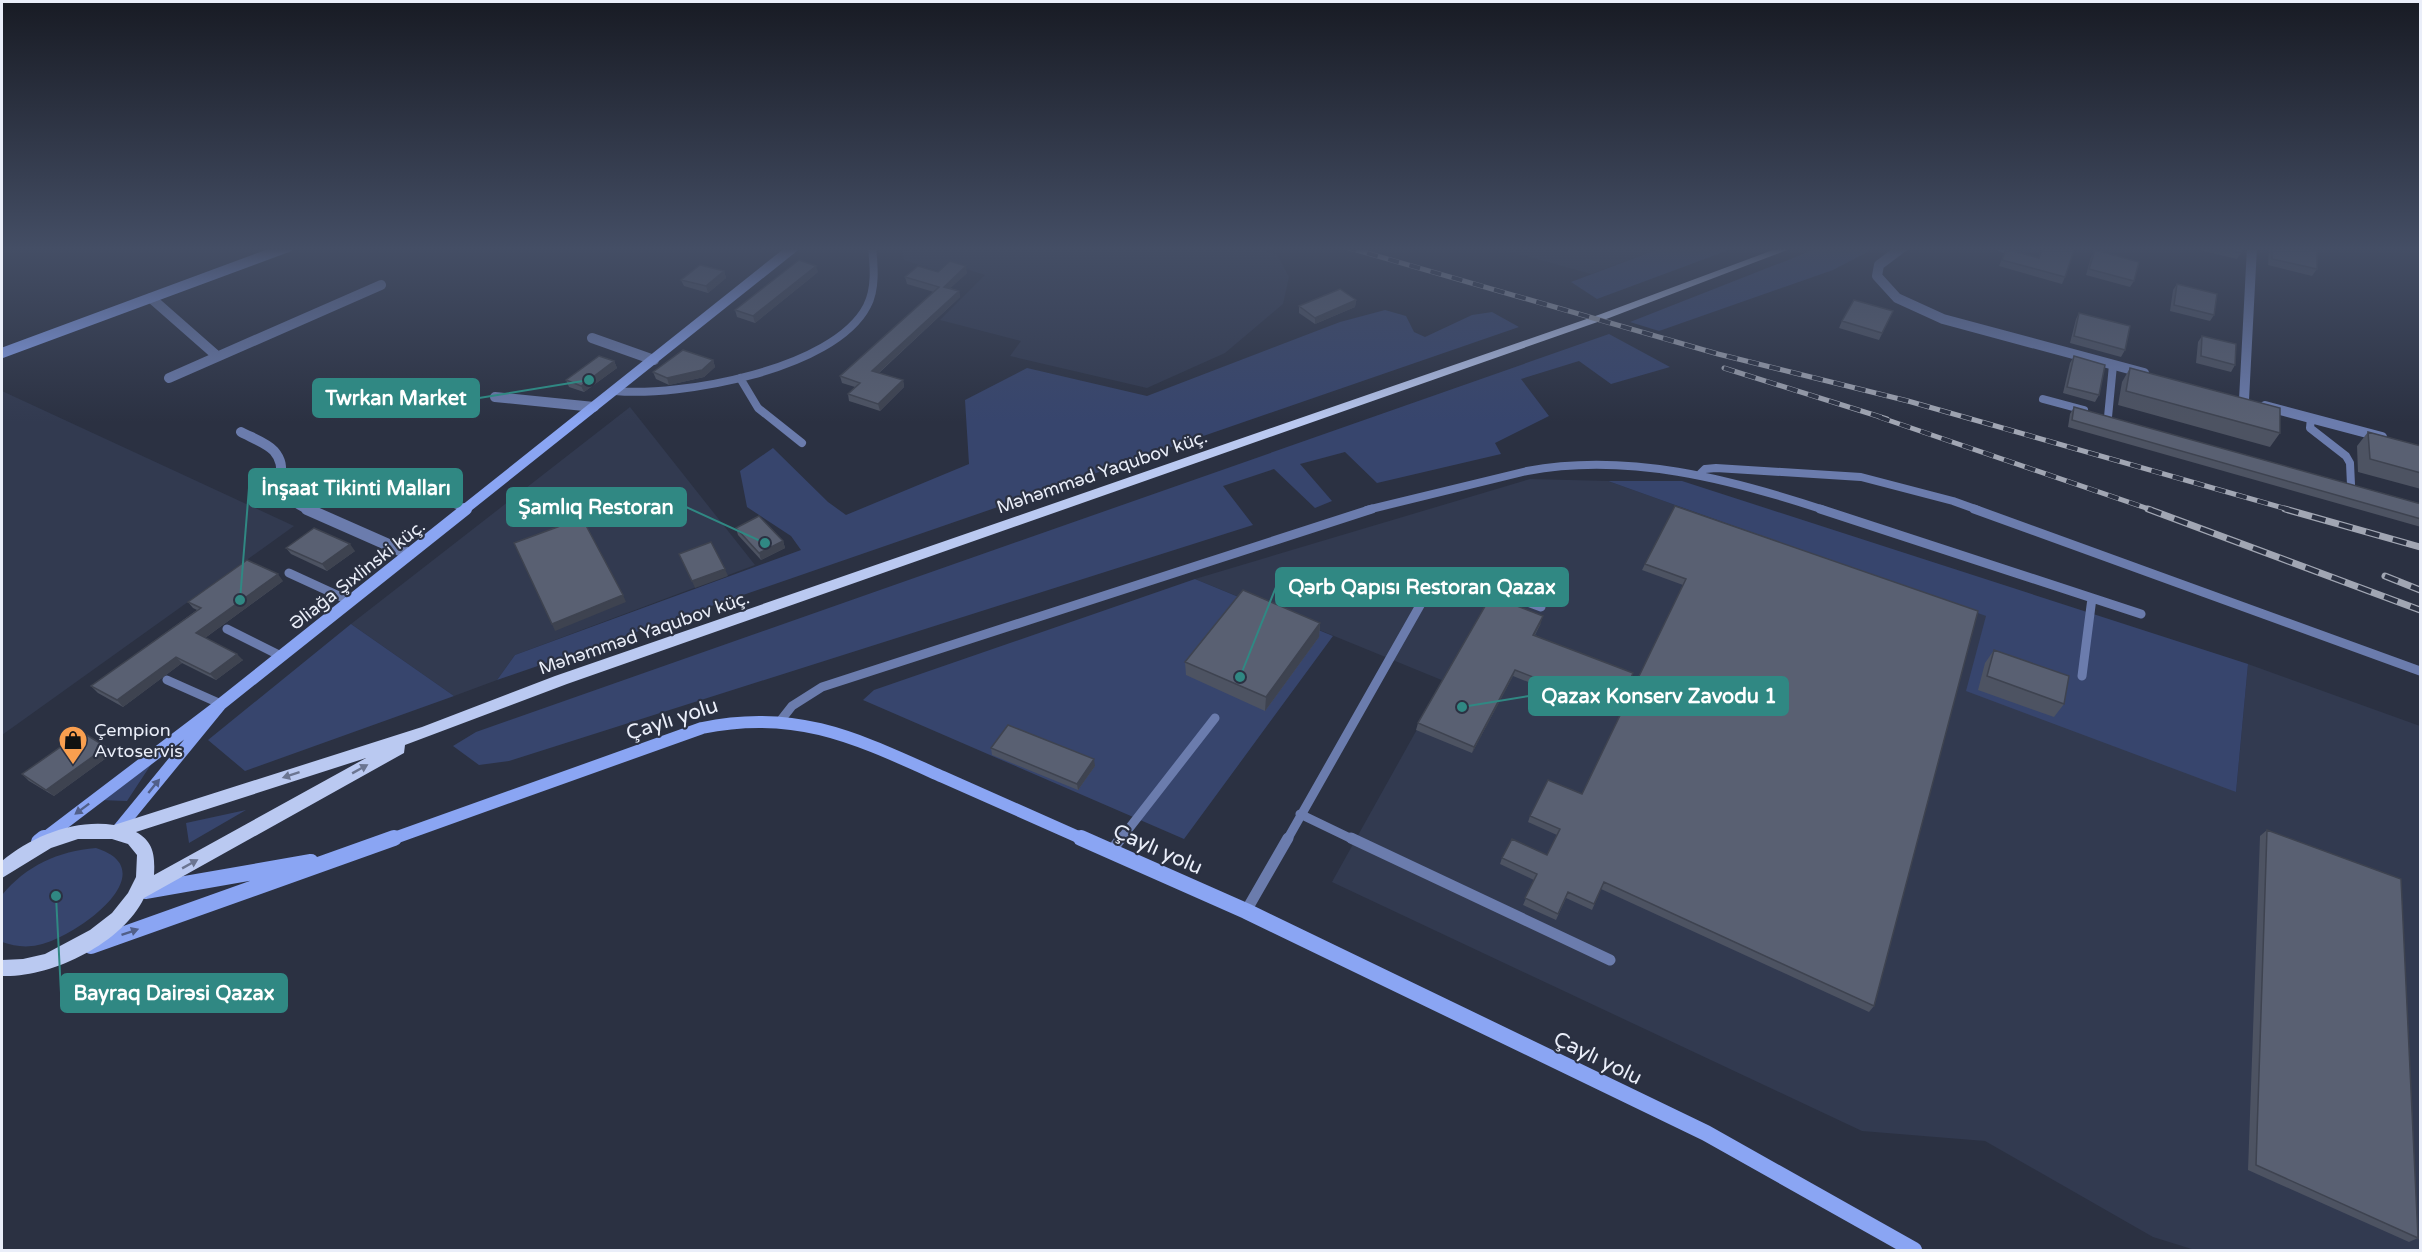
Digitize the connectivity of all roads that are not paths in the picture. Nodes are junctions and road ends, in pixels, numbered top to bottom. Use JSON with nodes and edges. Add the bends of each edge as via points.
{"nodes":[{"id":1,"x":131,"y":305,"type":"edge"},
{"id":2,"x":159,"y":305,"type":"edge"},
{"id":3,"x":334,"y":305,"type":"edge"},
{"id":4,"x":722,"y":305,"type":"edge"},
{"id":5,"x":867,"y":305,"type":"edge"},
{"id":6,"x":1633,"y":305,"type":"edge"},
{"id":7,"x":1908,"y":305,"type":"edge"},
{"id":8,"x":2249,"y":305,"type":"edge"},
{"id":9,"x":592,"y":338,"type":"dead end"},
{"id":10,"x":2,"y":353,"type":"edge"},
{"id":11,"x":217,"y":356,"type":"junction"},
{"id":12,"x":654,"y":360,"type":"junction"},
{"id":13,"x":2113,"y":365,"type":"junction"},
{"id":14,"x":2156,"y":377,"type":"edge"},
{"id":15,"x":169,"y":378,"type":"dead end"},
{"id":16,"x":740,"y":378,"type":"junction"},
{"id":17,"x":615,"y":391,"type":"junction"},
{"id":18,"x":2233,"y":397,"type":"edge"},
{"id":19,"x":495,"y":398,"type":"dead end"},
{"id":20,"x":2043,"y":399,"type":"dead end"},
{"id":21,"x":2244,"y":400,"type":"junction"},
{"id":22,"x":594,"y":407,"type":"junction"},
{"id":23,"x":2108,"y":417,"type":"junction"},
{"id":24,"x":2311,"y":418,"type":"junction"},
{"id":25,"x":2119,"y":421,"type":"edge"},
{"id":26,"x":241,"y":432,"type":"dead end"},
{"id":27,"x":2388,"y":439,"type":"edge"},
{"id":28,"x":802,"y":443,"type":"dead end"},
{"id":29,"x":1699,"y":475,"type":"junction"},
{"id":30,"x":2340,"y":482,"type":"edge"},
{"id":31,"x":2351,"y":485,"type":"junction"},
{"id":32,"x":415,"y":488,"type":"dead end"},
{"id":33,"x":2361,"y":488,"type":"edge"},
{"id":34,"x":466,"y":508,"type":"junction"},
{"id":35,"x":409,"y":554,"type":"junction"},
{"id":36,"x":289,"y":573,"type":"dead end"},
{"id":37,"x":2092,"y":598,"type":"junction"},
{"id":38,"x":350,"y":601,"type":"junction"},
{"id":39,"x":1541,"y":607,"type":"dead end"},
{"id":40,"x":2141,"y":614,"type":"dead end"},
{"id":41,"x":227,"y":629,"type":"dead end"},
{"id":42,"x":281,"y":656,"type":"junction"},
{"id":43,"x":2421,"y":671,"type":"edge"},
{"id":44,"x":2082,"y":676,"type":"dead end"},
{"id":45,"x":167,"y":680,"type":"dead end"},
{"id":46,"x":220,"y":704,"type":"junction"},
{"id":47,"x":1215,"y":718,"type":"dead end"},
{"id":48,"x":781,"y":720,"type":"junction"},
{"id":49,"x":427,"y":732,"type":"junction"},
{"id":50,"x":1300,"y":814,"type":"junction"},
{"id":51,"x":117,"y":831,"type":"junction"},
{"id":52,"x":1112,"y":850,"type":"junction"},
{"id":53,"x":348,"y":856,"type":"junction"},
{"id":54,"x":3,"y":870,"type":"edge"},
{"id":55,"x":139,"y":892,"type":"junction"},
{"id":56,"x":1245,"y":912,"type":"junction"},
{"id":57,"x":1610,"y":960,"type":"dead end"},
{"id":58,"x":35,"y":965,"type":"junction"},
{"id":59,"x":2,"y":968,"type":"edge"},
{"id":60,"x":2,"y":981,"type":"edge"},
{"id":61,"x":1914,"y":1251,"type":"edge"}],
"edges":[{"from":1,"to":10,"type":"street"},
{"from":2,"to":11,"type":"street"},
{"from":3,"to":11,"type":"street"},
{"from":4,"to":12,"type":"street","name":"Əliağa Şıxlinski küç."},
{"from":5,"to":16,"type":"lane","via":[[840,335],[813,351]]},
{"from":6,"to":49,"type":"main road","name":"Məhəmməd Yaqubov küç.","via":[[561,680]]},
{"from":7,"to":13,"type":"street","via":[[1943,319]]},
{"from":8,"to":21,"type":"street"},
{"from":9,"to":12,"type":"street"},
{"from":11,"to":15,"type":"street"},
{"from":12,"to":17,"type":"street","name":"Əliağa Şıxlinski küç."},
{"from":13,"to":14,"type":"street"},
{"from":13,"to":23,"type":"lane"},
{"from":16,"to":17,"type":"lane","via":[[671,392]]},
{"from":16,"to":28,"type":"lane","via":[[748,398],[760,412]]},
{"from":17,"to":22,"type":"street","name":"Əliağa Şıxlinski küç."},
{"from":18,"to":21,"type":"street"},
{"from":19,"to":22,"type":"street"},
{"from":20,"to":23,"type":"lane"},
{"from":21,"to":24,"type":"street"},
{"from":22,"to":34,"type":"street","name":"Əliağa Şıxlinski küç."},
{"from":23,"to":25,"type":"lane"},
{"from":24,"to":27,"type":"street"},
{"from":24,"to":31,"type":"lane","via":[[2310,428],[2349,460]]},
{"from":26,"to":35,"type":"street","via":[[274,451],[282,491],[292,502]]},
{"from":29,"to":37,"type":"lane","via":[[1757,488]]},
{"from":29,"to":43,"type":"lane","via":[[1705,469],[1728,468],[1861,477],[1904,487],[1953,501]]},
{"from":29,"to":48,"type":"lane","via":[[1630,467],[1553,466],[1389,503],[822,687],[792,706]]},
{"from":30,"to":31,"type":"lane"},
{"from":31,"to":33,"type":"lane"},
{"from":32,"to":34,"type":"lane"},
{"from":34,"to":35,"type":"street","name":"Əliağa Şıxlinski küç."},
{"from":35,"to":38,"type":"street","name":"Əliağa Şıxlinski küç."},
{"from":36,"to":38,"type":"lane"},
{"from":37,"to":40,"type":"lane"},
{"from":37,"to":44,"type":"lane"},
{"from":38,"to":42,"type":"street","name":"Əliağa Şıxlinski küç."},
{"from":39,"to":50,"type":"lane","via":[[1457,576],[1443,575],[1431,586]]},
{"from":41,"to":42,"type":"lane"},
{"from":42,"to":46,"type":"street","name":"Əliağa Şıxlinski küç."},
{"from":45,"to":46,"type":"lane"},
{"from":51,"to":46,"type":"street","one_way":true},
{"from":46,"to":54,"type":"street","one_way":true},
{"from":47,"to":52,"type":"lane"},
{"from":48,"to":52,"type":"street","name":"Çaylı yolu","via":[[860,740]]},
{"from":48,"to":53,"type":"street","name":"Çaylı yolu","via":[[743,720],[702,728]]},
{"from":49,"to":51,"type":"main road","one_way":true},
{"from":55,"to":49,"type":"main road","one_way":true},
{"from":50,"to":56,"type":"lane"},
{"from":50,"to":57,"type":"lane"},
{"from":51,"to":54,"type":"main road","via":[[92,830],[63,836]]},
{"from":51,"to":55,"type":"main road","via":[[135,838],[146,852],[147,870]]},
{"from":52,"to":56,"type":"street","name":"Çaylı yolu"},
{"from":53,"to":55,"type":"street"},
{"from":58,"to":53,"type":"street","one_way":true},
{"from":55,"to":58,"type":"main road","via":[[122,915],[96,937],[67,954]]},
{"from":56,"to":61,"type":"street","name":"Çaylı yolu","via":[[1706,1133]]},
{"from":58,"to":59,"type":"main road"},
{"from":58,"to":60,"type":"main road"}]}
